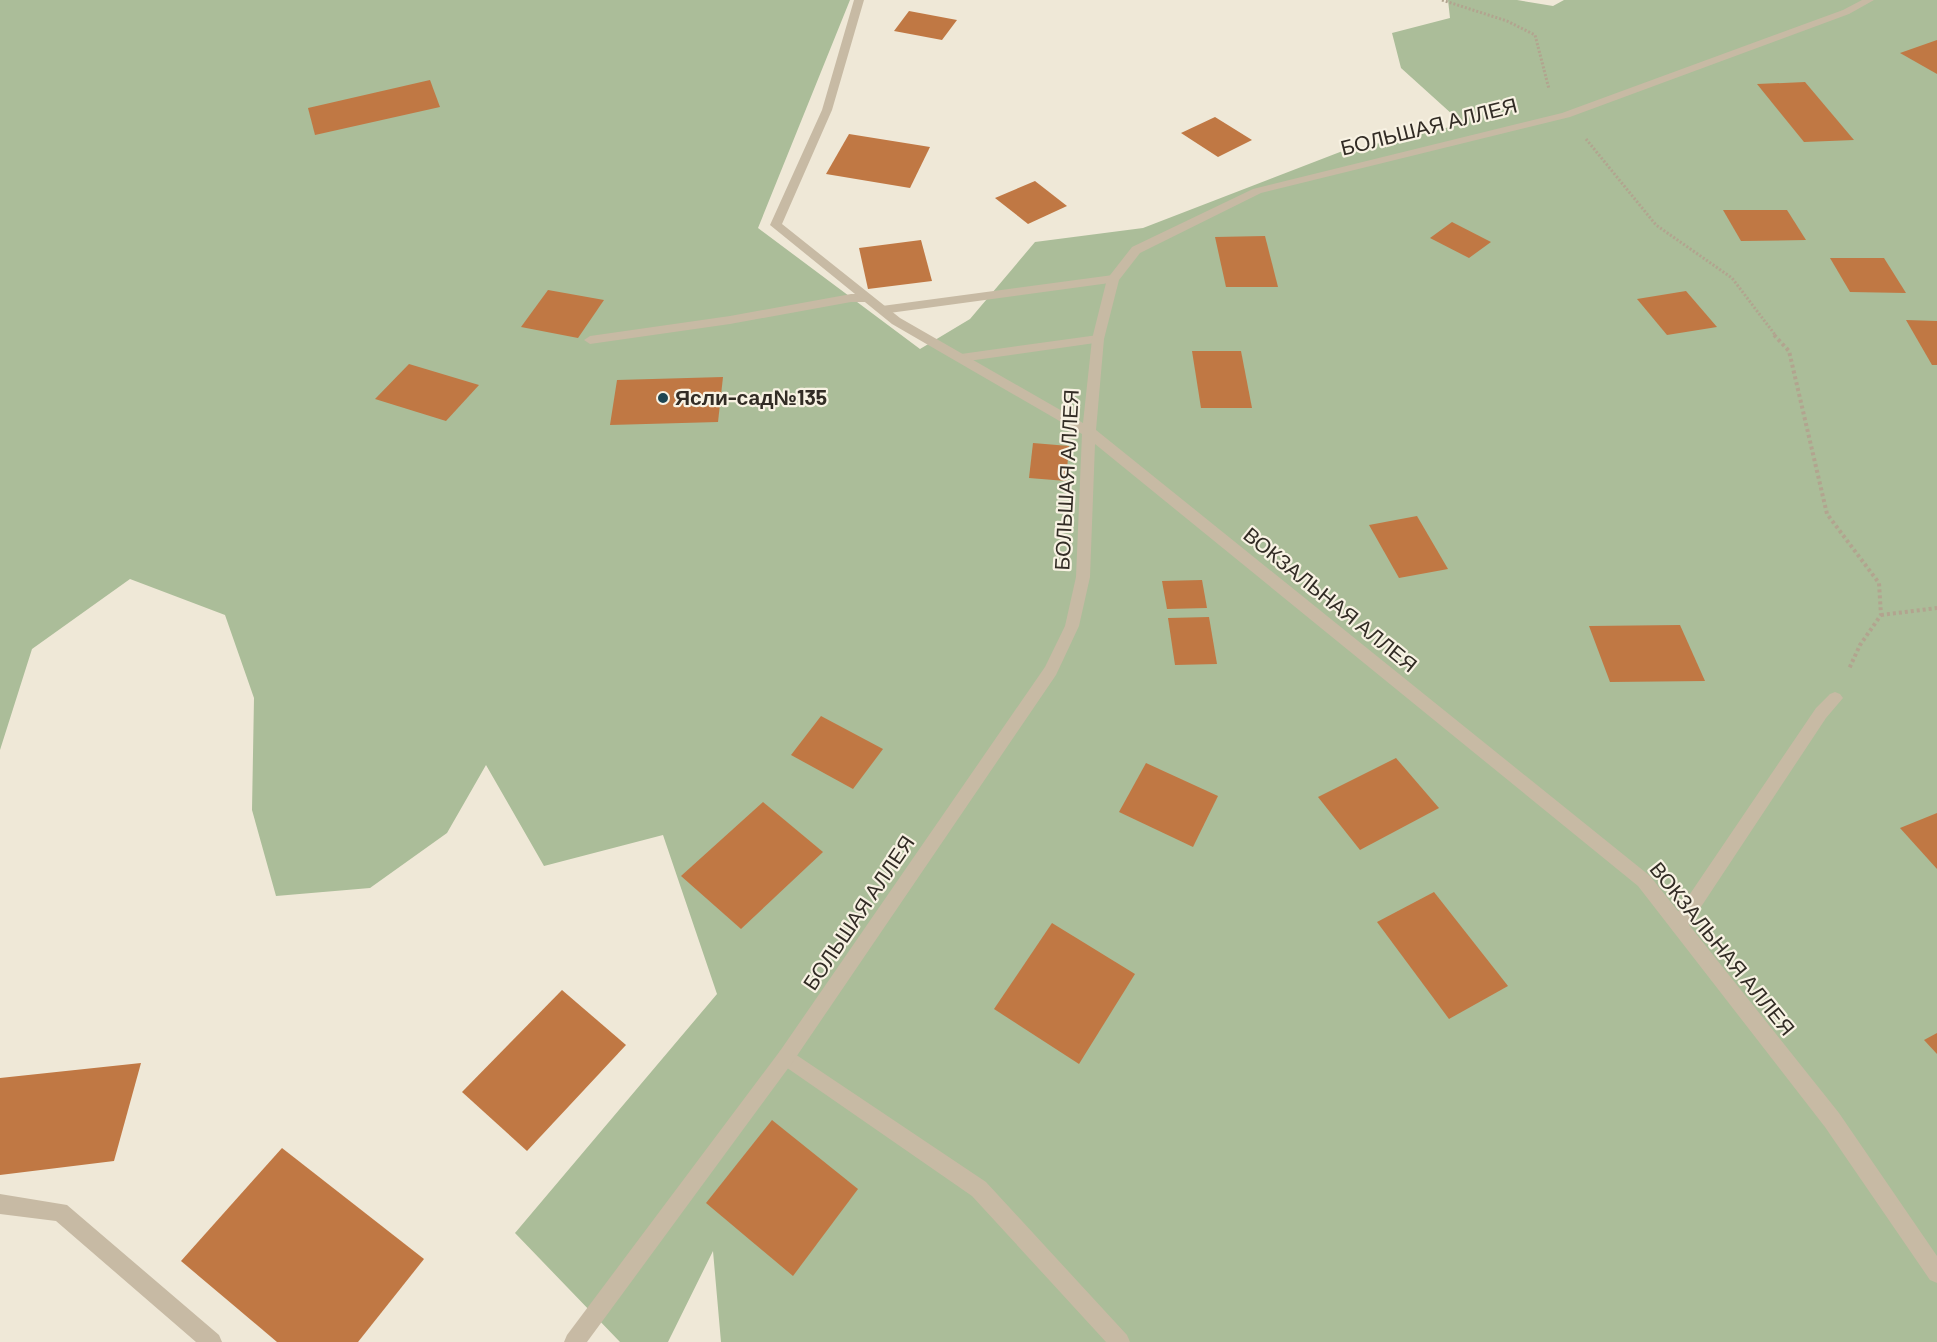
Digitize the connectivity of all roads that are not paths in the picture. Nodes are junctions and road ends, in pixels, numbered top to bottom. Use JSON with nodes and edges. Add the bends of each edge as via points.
{"nodes":[{"id":1,"x":859,"y":0,"type":"edge"},
{"id":2,"x":1869,"y":0,"type":"edge"},
{"id":3,"x":1113,"y":279,"type":"junction"},
{"id":4,"x":868,"y":298,"type":"junction"},
{"id":5,"x":882,"y":310,"type":"junction"},
{"id":6,"x":1098,"y":339,"type":"junction"},
{"id":7,"x":590,"y":340,"type":"dead end"},
{"id":8,"x":962,"y":358,"type":"junction"},
{"id":9,"x":1089,"y":432,"type":"junction"},
{"id":10,"x":1835,"y":698,"type":"road end"},
{"id":11,"x":1679,"y":925,"type":"junction"},
{"id":12,"x":786,"y":1057,"type":"junction"},
{"id":13,"x":0,"y":1204,"type":"edge"},
{"id":14,"x":1937,"y":1273,"type":"edge"},
{"id":15,"x":212,"y":1342,"type":"edge"},
{"id":16,"x":574,"y":1342,"type":"edge"},
{"id":17,"x":1120,"y":1342,"type":"edge"}],
"edges":[{"from":1,"to":4,"type":"street","name":"ВОКЗАЛЬНАЯ АЛЛЕЯ","via":[[827,110],[776,225]]},
{"from":2,"to":3,"type":"street","name":"БОЛЬШАЯ АЛЛЕЯ","via":[[1846,12],[1566,115],[1257,191],[1136,250]]},
{"from":3,"to":5,"type":"street"},
{"from":3,"to":6,"type":"street","name":"БОЛЬШАЯ АЛЛЕЯ"},
{"from":4,"to":5,"type":"street","name":"ВОКЗАЛЬНАЯ АЛЛЕЯ"},
{"from":4,"to":7,"type":"street"},
{"from":5,"to":8,"type":"street","name":"ВОКЗАЛЬНАЯ АЛЛЕЯ"},
{"from":6,"to":8,"type":"street"},
{"from":6,"to":9,"type":"street","name":"БОЛЬШАЯ АЛЛЕЯ"},
{"from":8,"to":9,"type":"street","name":"ВОКЗАЛЬНАЯ АЛЛЕЯ"},
{"from":9,"to":11,"type":"street","name":"ВОКЗАЛЬНАЯ АЛЛЕЯ","via":[[1644,881]]},
{"from":9,"to":12,"type":"street","name":"БОЛЬШАЯ АЛЛЕЯ","via":[[1083,576],[1072,626],[1055,662]]},
{"from":10,"to":11,"type":"street","via":[[1821,713]]},
{"from":11,"to":14,"type":"street","name":"ВОКЗАЛЬНАЯ АЛЛЕЯ","via":[[1832,1120]]},
{"from":12,"to":16,"type":"street","name":"БОЛЬШАЯ АЛЛЕЯ"},
{"from":12,"to":17,"type":"street","via":[[979,1189]]},
{"from":13,"to":15,"type":"street","via":[[60,1212]]}]}
